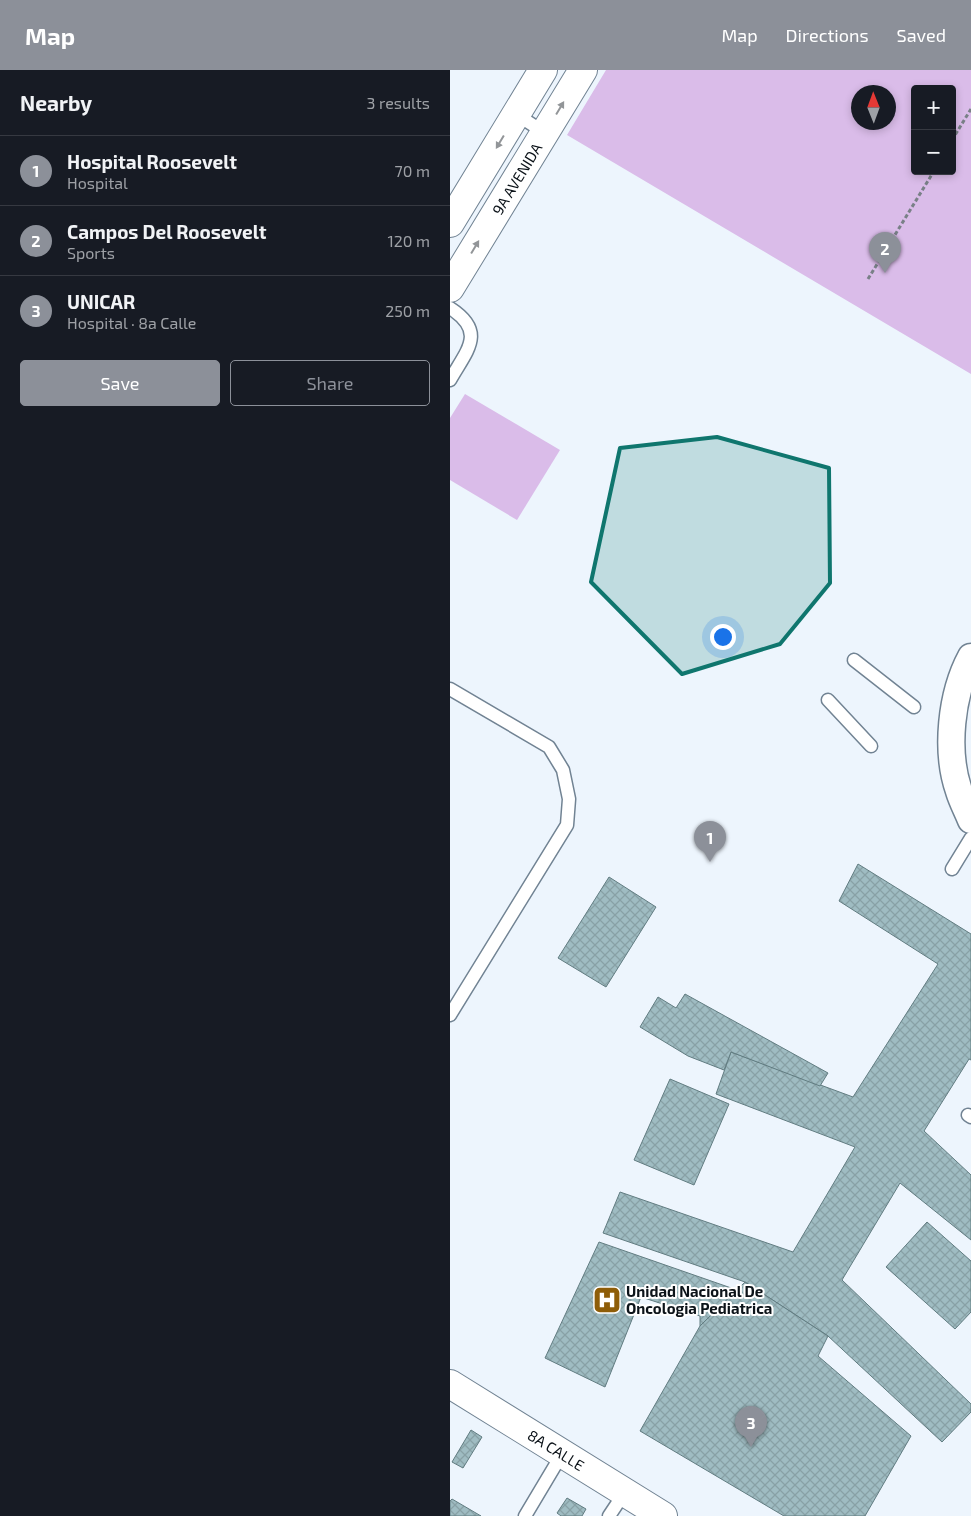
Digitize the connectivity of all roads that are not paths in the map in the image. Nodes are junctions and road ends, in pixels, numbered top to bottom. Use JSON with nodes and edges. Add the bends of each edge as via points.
{"nodes":[{"id":1,"x":543,"y":70,"type":"edge"},
{"id":2,"x":583,"y":70,"type":"edge"},
{"id":3,"x":516,"y":114,"type":"junction"},
{"id":4,"x":545,"y":134,"type":"junction"},
{"id":5,"x":450,"y":223,"type":"edge"},
{"id":6,"x":454,"y":275,"type":"edge"},
{"id":7,"x":450,"y":308,"type":"edge"},
{"id":8,"x":450,"y":380,"type":"edge"},
{"id":9,"x":971,"y":657,"type":"edge"},
{"id":10,"x":854,"y":660,"type":"dead end"},
{"id":11,"x":450,"y":689,"type":"edge"},
{"id":12,"x":828,"y":700,"type":"dead end"},
{"id":13,"x":914,"y":707,"type":"dead end"},
{"id":14,"x":871,"y":746,"type":"dead end"},
{"id":15,"x":971,"y":820,"type":"edge"},
{"id":16,"x":971,"y":838,"type":"edge"},
{"id":17,"x":952,"y":869,"type":"dead end"},
{"id":18,"x":450,"y":1015,"type":"edge"},
{"id":19,"x":450,"y":1384,"type":"edge"},
{"id":20,"x":562,"y":1454,"type":"junction"},
{"id":21,"x":625,"y":1492,"type":"junction"},
{"id":22,"x":525,"y":1516,"type":"edge"},
{"id":23,"x":609,"y":1516,"type":"edge"},
{"id":24,"x":663,"y":1516,"type":"edge"}],
"edges":[{"from":1,"to":3,"type":"main road"},
{"from":4,"to":2,"type":"main road","name":"9A AVENIDA","one_way":true},
{"from":3,"to":4,"type":"lane"},
{"from":3,"to":5,"type":"main road","one_way":true},
{"from":6,"to":4,"type":"main road","name":"9A AVENIDA","one_way":true},
{"from":7,"to":8,"type":"lane","via":[[461,315],[470,328],[471,337],[470,345]]},
{"from":9,"to":15,"type":"street","via":[[954,705],[951,748],[958,791]]},
{"from":10,"to":13,"type":"lane"},
{"from":11,"to":18,"type":"lane","via":[[549,747],[563,770],[569,799],[567,825]]},
{"from":12,"to":14,"type":"lane"},
{"from":16,"to":17,"type":"lane"},
{"from":19,"to":20,"type":"main road","name":"8A CALLE"},
{"from":20,"to":21,"type":"main road","name":"8A CALLE"},
{"from":20,"to":22,"type":"lane"},
{"from":21,"to":23,"type":"lane"},
{"from":21,"to":24,"type":"main road","name":"8A CALLE"}]}
